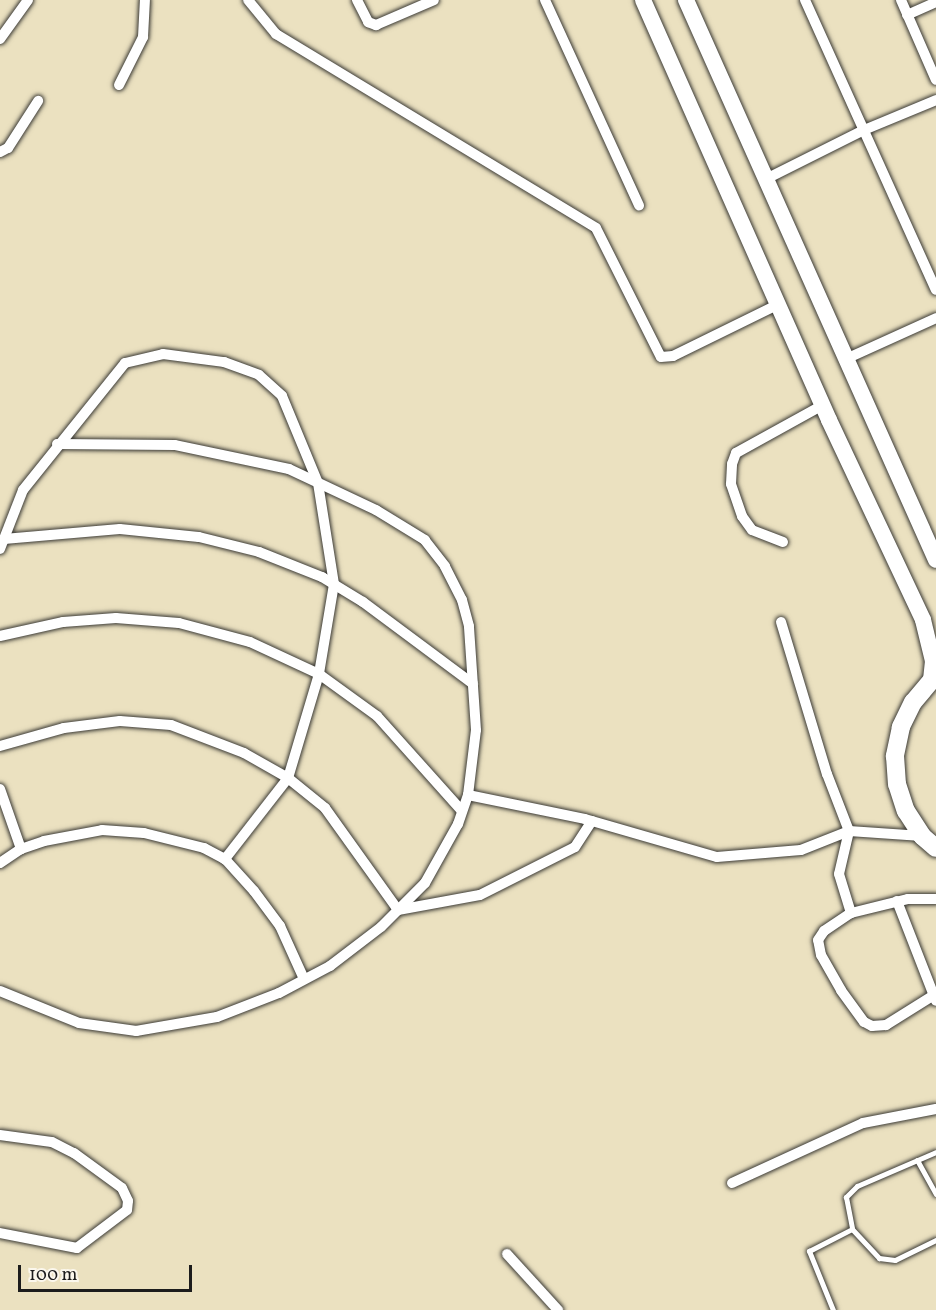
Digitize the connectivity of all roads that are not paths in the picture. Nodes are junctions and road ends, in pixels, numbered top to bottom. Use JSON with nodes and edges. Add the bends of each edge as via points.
{"nodes":[{"id":1,"x":28,"y":0,"type":"edge"},
{"id":2,"x":145,"y":0,"type":"edge"},
{"id":3,"x":248,"y":0,"type":"edge"},
{"id":4,"x":357,"y":0,"type":"edge"},
{"id":5,"x":434,"y":0,"type":"edge"},
{"id":6,"x":545,"y":0,"type":"edge"},
{"id":7,"x":643,"y":0,"type":"edge"},
{"id":8,"x":686,"y":0,"type":"edge"},
{"id":9,"x":805,"y":0,"type":"edge"},
{"id":10,"x":901,"y":0,"type":"edge"},
{"id":11,"x":936,"y":2,"type":"edge"},
{"id":12,"x":908,"y":15,"type":"junction"},
{"id":13,"x":0,"y":39,"type":"edge"},
{"id":14,"x":936,"y":80,"type":"edge"},
{"id":15,"x":119,"y":85,"type":"dead end"},
{"id":16,"x":936,"y":100,"type":"edge"},
{"id":17,"x":38,"y":101,"type":"dead end"},
{"id":18,"x":864,"y":130,"type":"junction"},
{"id":19,"x":0,"y":152,"type":"edge"},
{"id":20,"x":766,"y":179,"type":"junction"},
{"id":21,"x":639,"y":205,"type":"dead end"},
{"id":22,"x":936,"y":291,"type":"edge"},
{"id":23,"x":779,"y":304,"type":"junction"},
{"id":24,"x":936,"y":318,"type":"edge"},
{"id":25,"x":849,"y":358,"type":"junction"},
{"id":26,"x":823,"y":405,"type":"junction"},
{"id":27,"x":57,"y":444,"type":"junction"},
{"id":28,"x":318,"y":483,"type":"junction"},
{"id":29,"x":931,"y":534,"type":"edge"},
{"id":30,"x":783,"y":542,"type":"dead end"},
{"id":31,"x":2,"y":544,"type":"edge"},
{"id":32,"x":936,"y":560,"type":"edge"},
{"id":33,"x":334,"y":584,"type":"junction"},
{"id":34,"x":781,"y":622,"type":"dead end"},
{"id":35,"x":0,"y":636,"type":"edge"},
{"id":36,"x":319,"y":675,"type":"junction"},
{"id":37,"x":933,"y":677,"type":"edge"},
{"id":38,"x":473,"y":684,"type":"junction"},
{"id":39,"x":0,"y":746,"type":"edge"},
{"id":40,"x":288,"y":778,"type":"junction"},
{"id":41,"x":0,"y":789,"type":"edge"},
{"id":42,"x":468,"y":795,"type":"junction"},
{"id":43,"x":462,"y":811,"type":"junction"},
{"id":44,"x":592,"y":821,"type":"junction"},
{"id":45,"x":849,"y":831,"type":"junction"},
{"id":46,"x":922,"y":836,"type":"junction"},
{"id":47,"x":936,"y":848,"type":"edge"},
{"id":48,"x":21,"y":849,"type":"junction"},
{"id":49,"x":225,"y":859,"type":"junction"},
{"id":50,"x":0,"y":863,"type":"edge"},
{"id":51,"x":936,"y":899,"type":"edge"},
{"id":52,"x":897,"y":901,"type":"junction"},
{"id":53,"x":398,"y":910,"type":"junction"},
{"id":54,"x":851,"y":913,"type":"junction"},
{"id":55,"x":304,"y":980,"type":"junction"},
{"id":56,"x":0,"y":991,"type":"edge"},
{"id":57,"x":935,"y":998,"type":"edge"},
{"id":58,"x":936,"y":1109,"type":"edge"},
{"id":59,"x":0,"y":1135,"type":"edge"},
{"id":60,"x":936,"y":1152,"type":"edge"},
{"id":61,"x":917,"y":1160,"type":"junction"},
{"id":62,"x":732,"y":1183,"type":"dead end"},
{"id":63,"x":936,"y":1194,"type":"edge"},
{"id":64,"x":852,"y":1229,"type":"junction"},
{"id":65,"x":0,"y":1233,"type":"edge"},
{"id":66,"x":936,"y":1240,"type":"edge"},
{"id":67,"x":507,"y":1254,"type":"dead end"},
{"id":68,"x":558,"y":1310,"type":"edge"},
{"id":69,"x":833,"y":1310,"type":"edge"}],
"edges":[{"from":1,"to":13,"type":"street"},
{"from":2,"to":15,"type":"street","via":[[143,37]]},
{"from":3,"to":23,"type":"street","via":[[276,34],[596,228],[661,357],[673,356]]},
{"from":4,"to":5,"type":"street","via":[[365,18],[376,25]]},
{"from":6,"to":21,"type":"street"},
{"from":7,"to":23,"type":"main road"},
{"from":8,"to":20,"type":"main road"},
{"from":9,"to":18,"type":"street"},
{"from":10,"to":12,"type":"street"},
{"from":11,"to":12,"type":"street"},
{"from":12,"to":14,"type":"street"},
{"from":16,"to":18,"type":"street"},
{"from":17,"to":19,"type":"street","via":[[8,148]]},
{"from":18,"to":20,"type":"street"},
{"from":18,"to":22,"type":"street"},
{"from":20,"to":25,"type":"main road"},
{"from":23,"to":26,"type":"main road"},
{"from":24,"to":25,"type":"street"},
{"from":25,"to":29,"type":"main road"},
{"from":26,"to":30,"type":"street","via":[[735,453],[731,484],[747,523],[752,530]]},
{"from":26,"to":37,"type":"main road","via":[[923,620],[932,653]]},
{"from":27,"to":28,"type":"street","via":[[176,445],[289,469]]},
{"from":27,"to":28,"type":"street","via":[[125,363],[163,354],[224,362],[259,375],[282,396]]},
{"from":27,"to":31,"type":"street","via":[[23,490]]},
{"from":28,"to":33,"type":"street"},
{"from":28,"to":38,"type":"street","via":[[425,540],[445,566],[462,600],[469,626]]},
{"from":29,"to":32,"type":"main road"},
{"from":31,"to":33,"type":"street","via":[[120,529],[188,536],[259,552]]},
{"from":33,"to":36,"type":"street"},
{"from":33,"to":38,"type":"street"},
{"from":34,"to":45,"type":"street","via":[[827,774]]},
{"from":35,"to":36,"type":"street","via":[[54,624],[116,618],[179,623],[250,642]]},
{"from":36,"to":40,"type":"street"},
{"from":36,"to":43,"type":"street","via":[[377,716]]},
{"from":37,"to":46,"type":"highway","via":[[904,719],[895,756],[903,802]]},
{"from":38,"to":42,"type":"street","via":[[476,730]]},
{"from":39,"to":40,"type":"street","via":[[64,728],[120,721],[171,725],[244,753]]},
{"from":40,"to":49,"type":"street"},
{"from":40,"to":53,"type":"street","via":[[325,808]]},
{"from":41,"to":48,"type":"street"},
{"from":42,"to":43,"type":"street"},
{"from":42,"to":44,"type":"street"},
{"from":43,"to":53,"type":"street","via":[[424,883]]},
{"from":44,"to":45,"type":"street","via":[[717,857],[801,850]]},
{"from":44,"to":53,"type":"street","via":[[575,847],[480,895]]},
{"from":45,"to":46,"type":"street"},
{"from":45,"to":54,"type":"street","via":[[839,874]]},
{"from":46,"to":47,"type":"highway"},
{"from":48,"to":49,"type":"street","via":[[115,829],[204,848]]},
{"from":48,"to":50,"type":"street"},
{"from":49,"to":55,"type":"street","via":[[280,926]]},
{"from":51,"to":52,"type":"street"},
{"from":52,"to":54,"type":"street"},
{"from":52,"to":57,"type":"street"},
{"from":53,"to":55,"type":"street","via":[[330,966]]},
{"from":54,"to":57,"type":"street","via":[[824,931],[819,940],[821,955],[864,1022],[886,1025]]},
{"from":55,"to":56,"type":"street","via":[[217,1017],[136,1031],[79,1023]]},
{"from":58,"to":62,"type":"street","via":[[863,1123]]},
{"from":59,"to":65,"type":"street","via":[[52,1142],[74,1153],[122,1188],[128,1201],[127,1210],[77,1248]]},
{"from":60,"to":61,"type":"lane"},
{"from":61,"to":63,"type":"lane"},
{"from":61,"to":64,"type":"lane","via":[[849,1191],[846,1204]]},
{"from":64,"to":66,"type":"lane","via":[[871,1252],[887,1260],[895,1260]]},
{"from":64,"to":69,"type":"lane","via":[[809,1251]]},
{"from":67,"to":68,"type":"street"}]}
